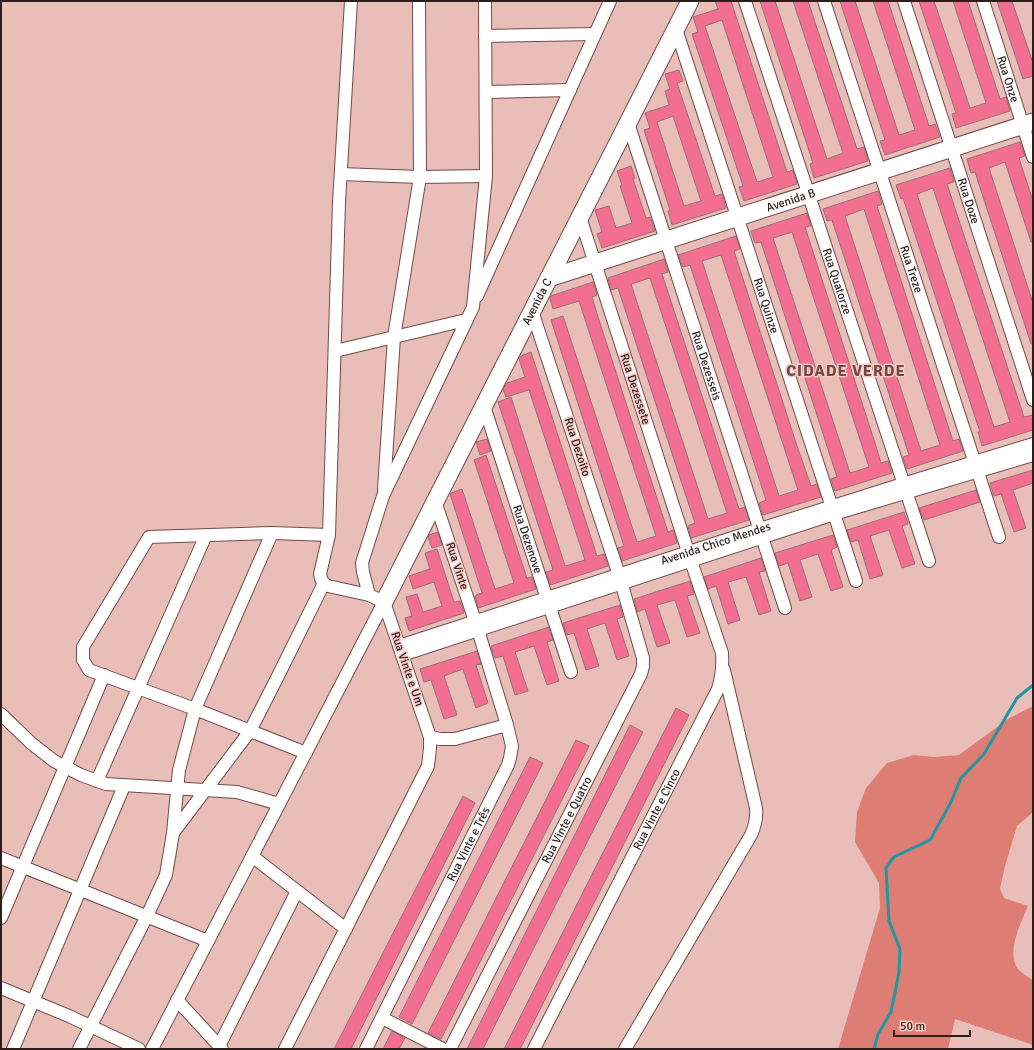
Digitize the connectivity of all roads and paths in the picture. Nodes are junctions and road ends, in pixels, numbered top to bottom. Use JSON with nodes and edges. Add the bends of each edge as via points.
{"nodes":[{"id":1,"x":350,"y":1,"type":"edge"},
{"id":2,"x":419,"y":1,"type":"edge"},
{"id":3,"x":485,"y":1,"type":"edge"},
{"id":4,"x":610,"y":1,"type":"edge"},
{"id":5,"x":690,"y":1,"type":"edge"},
{"id":6,"x":745,"y":1,"type":"edge"},
{"id":7,"x":824,"y":1,"type":"edge"},
{"id":8,"x":904,"y":1,"type":"edge"},
{"id":9,"x":983,"y":1,"type":"edge"},
{"id":10,"x":676,"y":29,"type":"junction"},
{"id":11,"x":595,"y":34,"type":"junction"},
{"id":12,"x":485,"y":36,"type":"junction"},
{"id":13,"x":570,"y":90,"type":"junction"},
{"id":14,"x":486,"y":92,"type":"junction"},
{"id":15,"x":628,"y":123,"type":"junction"},
{"id":16,"x":1028,"y":124,"type":"edge"},
{"id":17,"x":951,"y":148,"type":"junction"},
{"id":18,"x":1033,"y":157,"type":"edge"},
{"id":19,"x":880,"y":171,"type":"junction"},
{"id":20,"x":341,"y":174,"type":"junction"},
{"id":21,"x":486,"y":176,"type":"junction"},
{"id":22,"x":420,"y":177,"type":"junction"},
{"id":23,"x":809,"y":194,"type":"junction"},
{"id":24,"x":580,"y":217,"type":"junction"},
{"id":25,"x":737,"y":218,"type":"junction"},
{"id":26,"x":666,"y":241,"type":"junction"},
{"id":27,"x":595,"y":263,"type":"junction"},
{"id":28,"x":549,"y":278,"type":"junction"},
{"id":29,"x":473,"y":307,"type":"junction"},
{"id":30,"x":532,"y":311,"type":"junction"},
{"id":31,"x":466,"y":320,"type":"junction"},
{"id":32,"x":394,"y":337,"type":"junction"},
{"id":33,"x":334,"y":351,"type":"junction"},
{"id":34,"x":1033,"y":400,"type":"edge"},
{"id":35,"x":484,"y":406,"type":"junction"},
{"id":36,"x":1033,"y":444,"type":"edge"},
{"id":37,"x":1033,"y":455,"type":"edge"},
{"id":38,"x":976,"y":467,"type":"junction"},
{"id":39,"x":905,"y":488,"type":"junction"},
{"id":40,"x":383,"y":496,"type":"junction"},
{"id":41,"x":435,"y":501,"type":"junction"},
{"id":42,"x":833,"y":511,"type":"junction"},
{"id":43,"x":272,"y":533,"type":"junction"},
{"id":44,"x":761,"y":533,"type":"junction"},
{"id":45,"x":206,"y":535,"type":"junction"},
{"id":46,"x":329,"y":535,"type":"junction"},
{"id":47,"x":999,"y":537,"type":"dead end"},
{"id":48,"x":689,"y":557,"type":"junction"},
{"id":49,"x":928,"y":561,"type":"dead end"},
{"id":50,"x":620,"y":579,"type":"junction"},
{"id":51,"x":856,"y":581,"type":"dead end"},
{"id":52,"x":324,"y":583,"type":"junction"},
{"id":53,"x":377,"y":598,"type":"junction"},
{"id":54,"x":548,"y":603,"type":"junction"},
{"id":55,"x":785,"y":608,"type":"dead end"},
{"id":56,"x":477,"y":626,"type":"junction"},
{"id":57,"x":401,"y":651,"type":"junction"},
{"id":58,"x":723,"y":665,"type":"junction"},
{"id":59,"x":571,"y":672,"type":"dead end"},
{"id":60,"x":104,"y":675,"type":"junction"},
{"id":61,"x":139,"y":688,"type":"junction"},
{"id":62,"x":195,"y":709,"type":"junction"},
{"id":63,"x":1,"y":714,"type":"edge"},
{"id":64,"x":507,"y":725,"type":"junction"},
{"id":65,"x":250,"y":731,"type":"junction"},
{"id":66,"x":430,"y":737,"type":"junction"},
{"id":67,"x":306,"y":753,"type":"junction"},
{"id":68,"x":65,"y":767,"type":"junction"},
{"id":69,"x":97,"y":781,"type":"junction"},
{"id":70,"x":124,"y":786,"type":"junction"},
{"id":71,"x":177,"y":789,"type":"junction"},
{"id":72,"x":205,"y":790,"type":"junction"},
{"id":73,"x":279,"y":804,"type":"junction"},
{"id":74,"x":173,"y":833,"type":"junction"},
{"id":75,"x":252,"y":856,"type":"junction"},
{"id":76,"x":1,"y":858,"type":"edge"},
{"id":77,"x":23,"y":867,"type":"junction"},
{"id":78,"x":80,"y":890,"type":"junction"},
{"id":79,"x":297,"y":891,"type":"junction"},
{"id":80,"x":147,"y":916,"type":"junction"},
{"id":81,"x":1,"y":918,"type":"edge"},
{"id":82,"x":346,"y":929,"type":"junction"},
{"id":83,"x":208,"y":941,"type":"junction"},
{"id":84,"x":1,"y":988,"type":"edge"},
{"id":85,"x":177,"y":1000,"type":"junction"},
{"id":86,"x":33,"y":1001,"type":"junction"},
{"id":87,"x":382,"y":1018,"type":"junction"},
{"id":88,"x":91,"y":1026,"type":"junction"},
{"id":89,"x":220,"y":1047,"type":"edge"},
{"id":90,"x":13,"y":1049,"type":"edge"},
{"id":91,"x":79,"y":1049,"type":"edge"},
{"id":92,"x":139,"y":1049,"type":"edge"},
{"id":93,"x":152,"y":1049,"type":"edge"},
{"id":94,"x":285,"y":1049,"type":"edge"},
{"id":95,"x":366,"y":1049,"type":"edge"},
{"id":96,"x":443,"y":1049,"type":"edge"},
{"id":97,"x":450,"y":1049,"type":"edge"},
{"id":98,"x":534,"y":1049,"type":"edge"},
{"id":99,"x":625,"y":1049,"type":"edge"}],
"edges":[{"from":1,"to":20,"type":"street"},
{"from":2,"to":22,"type":"street"},
{"from":3,"to":12,"type":"street"},
{"from":4,"to":11,"type":"street"},
{"from":5,"to":10,"type":"street","name":"Avenida C"},
{"from":6,"to":23,"type":"street","name":"Rua Quatorze"},
{"from":7,"to":19,"type":"street","name":"Rua Treze"},
{"from":8,"to":17,"type":"street","name":"Rua Doze"},
{"from":9,"to":16,"type":"street","name":"Rua Onze"},
{"from":10,"to":15,"type":"street","name":"Avenida C"},
{"from":10,"to":25,"type":"street","name":"Rua Quinze"},
{"from":11,"to":12,"type":"street"},
{"from":11,"to":13,"type":"street"},
{"from":12,"to":14,"type":"street"},
{"from":13,"to":14,"type":"street"},
{"from":13,"to":29,"type":"street"},
{"from":14,"to":21,"type":"street"},
{"from":15,"to":24,"type":"street","name":"Avenida C"},
{"from":15,"to":26,"type":"street","name":"Rua Dezesseis"},
{"from":16,"to":17,"type":"street","name":"Avenida B"},
{"from":16,"to":18,"type":"street","name":"Rua Onze"},
{"from":17,"to":19,"type":"street","name":"Avenida B"},
{"from":17,"to":34,"type":"street","name":"Rua Doze"},
{"from":19,"to":23,"type":"street","name":"Avenida B"},
{"from":19,"to":38,"type":"street","name":"Rua Treze"},
{"from":20,"to":22,"type":"street"},
{"from":20,"to":33,"type":"street"},
{"from":21,"to":22,"type":"street"},
{"from":21,"to":29,"type":"street"},
{"from":22,"to":32,"type":"street"},
{"from":23,"to":25,"type":"street","name":"Avenida B"},
{"from":23,"to":39,"type":"street","name":"Rua Quatorze"},
{"from":24,"to":27,"type":"street","name":"Rua Dezessete"},
{"from":24,"to":28,"type":"street","name":"Avenida C"},
{"from":25,"to":26,"type":"street","name":"Avenida B"},
{"from":25,"to":42,"type":"street","name":"Rua Quinze"},
{"from":26,"to":27,"type":"street","name":"Avenida B"},
{"from":26,"to":44,"type":"street","name":"Rua Dezesseis"},
{"from":27,"to":28,"type":"street","name":"Avenida B"},
{"from":27,"to":48,"type":"street","name":"Rua Dezessete"},
{"from":28,"to":30,"type":"street","name":"Avenida C"},
{"from":29,"to":31,"type":"street"},
{"from":30,"to":35,"type":"street","name":"Avenida C"},
{"from":30,"to":50,"type":"street","name":"Rua Dezoito"},
{"from":31,"to":32,"type":"street"},
{"from":31,"to":40,"type":"street"},
{"from":32,"to":33,"type":"street"},
{"from":32,"to":40,"type":"street"},
{"from":33,"to":46,"type":"street"},
{"from":35,"to":41,"type":"street","name":"Avenida C"},
{"from":35,"to":54,"type":"street","name":"Rua Dezenove"},
{"from":36,"to":38,"type":"street","name":"Avenida Chico Mendes"},
{"from":37,"to":38,"type":"street","name":"Avenida Chico Mendes"},
{"from":38,"to":39,"type":"street","name":"Avenida Chico Mendes"},
{"from":38,"to":47,"type":"street","name":"Rua Treze"},
{"from":39,"to":42,"type":"street","name":"Avenida Chico Mendes"},
{"from":39,"to":49,"type":"street","name":"Rua Quatorze"},
{"from":40,"to":53,"type":"street","name":"Rua Vinte e Um","via":[[362,563],[363,572]]},
{"from":41,"to":53,"type":"street","name":"Avenida C"},
{"from":41,"to":56,"type":"street","name":"Rua Vinte"},
{"from":42,"to":44,"type":"street","name":"Avenida Chico Mendes"},
{"from":42,"to":51,"type":"street","name":"Rua Quinze"},
{"from":43,"to":45,"type":"street"},
{"from":43,"to":46,"type":"street"},
{"from":43,"to":62,"type":"street"},
{"from":44,"to":48,"type":"street","name":"Avenida Chico Mendes"},
{"from":44,"to":55,"type":"street","name":"Rua Dezesseis"},
{"from":45,"to":60,"type":"street","via":[[149,537],[83,647],[83,660],[89,670]]},
{"from":45,"to":61,"type":"street"},
{"from":46,"to":52,"type":"street","via":[[320,574]]},
{"from":48,"to":50,"type":"street","name":"Avenida Chico Mendes"},
{"from":48,"to":58,"type":"street","name":"Rua Vinte e Cinco","via":[[722,653]]},
{"from":50,"to":54,"type":"street","name":"Avenida Chico Mendes"},
{"from":50,"to":97,"type":"street","name":"Rua Vinte e Quatro","via":[[644,666]]},
{"from":52,"to":53,"type":"street"},
{"from":52,"to":65,"type":"street"},
{"from":53,"to":57,"type":"street","name":"Rua Vinte e Um"},
{"from":53,"to":67,"type":"street"},
{"from":54,"to":56,"type":"street","name":"Avenida Chico Mendes"},
{"from":54,"to":59,"type":"street","name":"Rua Dezenove"},
{"from":56,"to":57,"type":"street","name":"Avenida Chico Mendes"},
{"from":56,"to":64,"type":"street","name":"Rua Vinte e Três"},
{"from":57,"to":66,"type":"street","name":"Rua Vinte e Um"},
{"from":58,"to":98,"type":"street","name":"Rua Vinte e Cinco","via":[[718,688]]},
{"from":58,"to":99,"type":"street","via":[[756,808],[755,826]]},
{"from":60,"to":61,"type":"street"},
{"from":60,"to":68,"type":"street"},
{"from":61,"to":62,"type":"street"},
{"from":61,"to":69,"type":"street"},
{"from":62,"to":65,"type":"street"},
{"from":62,"to":71,"type":"street","via":[[179,770]]},
{"from":63,"to":68,"type":"street","via":[[31,743]]},
{"from":64,"to":66,"type":"street","via":[[455,739]]},
{"from":64,"to":87,"type":"street","name":"Rua Vinte e Três","via":[[512,746],[508,765]]},
{"from":65,"to":67,"type":"street"},
{"from":65,"to":72,"type":"street"},
{"from":66,"to":82,"type":"street","via":[[428,766]]},
{"from":67,"to":73,"type":"street"},
{"from":68,"to":69,"type":"street"},
{"from":68,"to":77,"type":"street"},
{"from":69,"to":70,"type":"street"},
{"from":70,"to":71,"type":"street"},
{"from":70,"to":78,"type":"street"},
{"from":71,"to":72,"type":"street"},
{"from":71,"to":74,"type":"street"},
{"from":72,"to":73,"type":"street","via":[[237,792]]},
{"from":72,"to":74,"type":"street"},
{"from":73,"to":75,"type":"street"},
{"from":74,"to":80,"type":"street","via":[[166,875]]},
{"from":75,"to":79,"type":"street"},
{"from":75,"to":83,"type":"street"},
{"from":76,"to":77,"type":"street"},
{"from":77,"to":78,"type":"street"},
{"from":77,"to":81,"type":"street"},
{"from":78,"to":80,"type":"street"},
{"from":78,"to":86,"type":"street"},
{"from":79,"to":82,"type":"street"},
{"from":79,"to":89,"type":"street"},
{"from":80,"to":83,"type":"street"},
{"from":80,"to":88,"type":"street"},
{"from":82,"to":94,"type":"street"},
{"from":83,"to":85,"type":"street"},
{"from":84,"to":86,"type":"street"},
{"from":85,"to":89,"type":"street"},
{"from":85,"to":93,"type":"street"},
{"from":86,"to":88,"type":"street"},
{"from":86,"to":90,"type":"street"},
{"from":87,"to":95,"type":"street","name":"Rua Vinte e Três"},
{"from":87,"to":96,"type":"street"},
{"from":88,"to":91,"type":"street"},
{"from":88,"to":92,"type":"street"}]}
